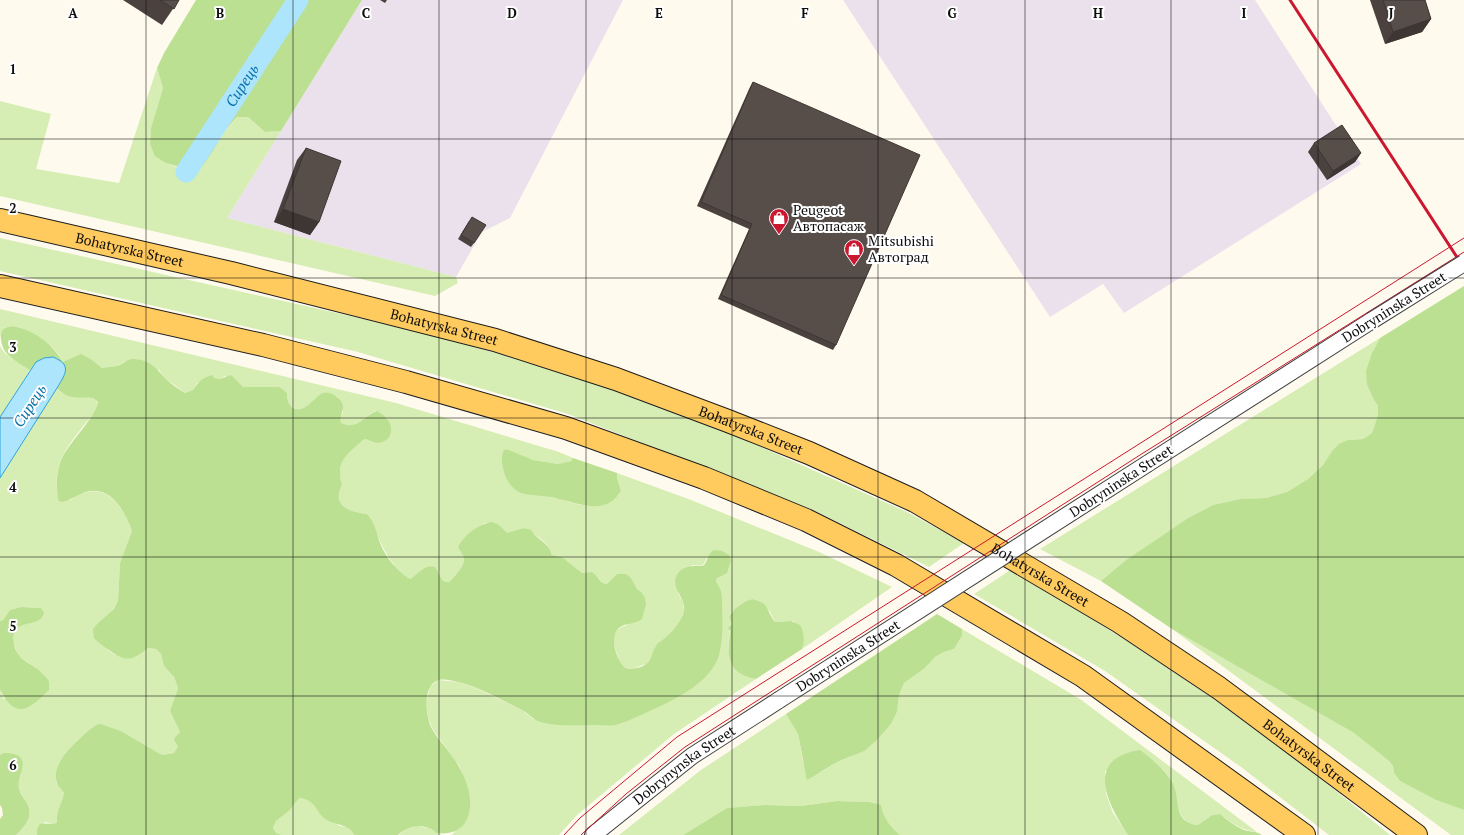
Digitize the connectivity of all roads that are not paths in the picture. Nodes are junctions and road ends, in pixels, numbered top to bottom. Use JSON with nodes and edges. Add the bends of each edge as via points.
{"nodes":[{"id":1,"x":0,"y":220,"type":"edge"},
{"id":2,"x":1464,"y":263,"type":"edge"},
{"id":3,"x":0,"y":286,"type":"edge"},
{"id":4,"x":779,"y":700,"type":"joint"},
{"id":5,"x":593,"y":835,"type":"edge"},
{"id":6,"x":1304,"y":835,"type":"edge"},
{"id":7,"x":1416,"y":835,"type":"edge"}],
"edges":[{"from":1,"to":7,"type":"main road","name":"Bohatyrska Street","via":[[231,273],[495,340],[616,379],[809,453],[915,501],[1120,622],[1219,688]]},
{"from":2,"to":4,"type":"street","name":"Dobryninska Street","bridge":true},
{"from":3,"to":6,"type":"main road","via":[[270,347],[406,382],[566,428],[704,478],[806,520],[896,565],[1083,676]]},
{"from":4,"to":5,"type":"street","name":"Dobrynynska Street","via":[[692,756]]}]}
